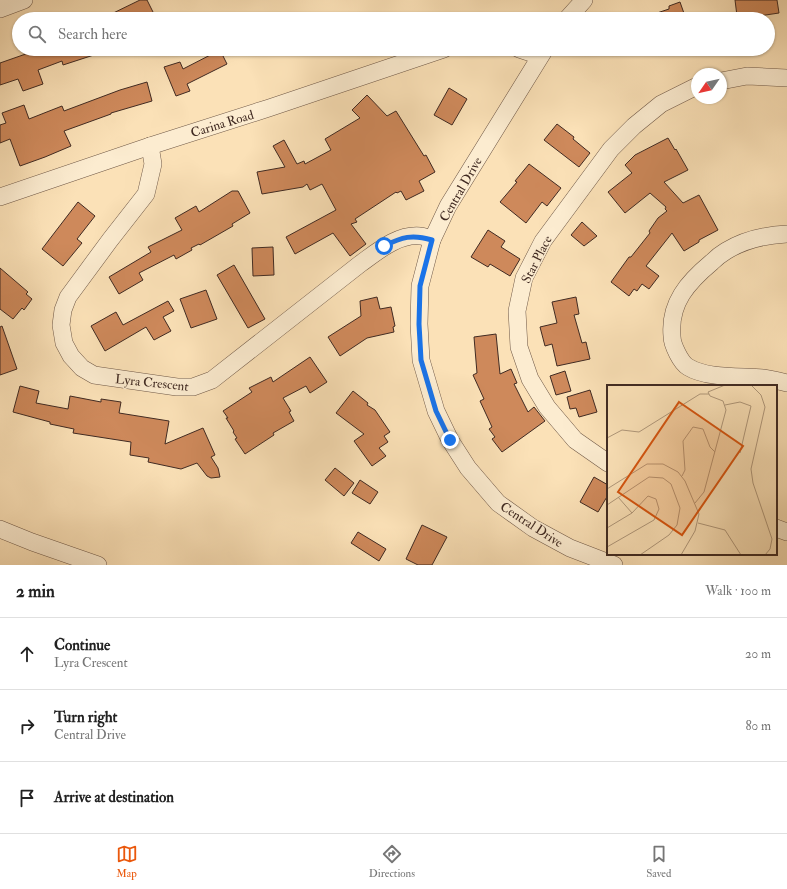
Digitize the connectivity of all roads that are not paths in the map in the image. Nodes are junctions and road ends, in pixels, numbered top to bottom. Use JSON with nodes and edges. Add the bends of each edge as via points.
{"nodes":[{"id":1,"x":24,"y":0,"type":"edge"},
{"id":2,"x":584,"y":0,"type":"edge"},
{"id":3,"x":0,"y":8,"type":"edge"},
{"id":4,"x":573,"y":12,"type":"edge"},
{"id":5,"x":423,"y":56,"type":"edge"},
{"id":6,"x":541,"y":56,"type":"edge"},
{"id":7,"x":787,"y":78,"type":"edge"},
{"id":8,"x":727,"y":80,"type":"edge"},
{"id":9,"x":691,"y":89,"type":"edge"},
{"id":10,"x":150,"y":146,"type":"junction"},
{"id":11,"x":0,"y":197,"type":"edge"},
{"id":12,"x":787,"y":234,"type":"edge"},
{"id":13,"x":432,"y":240,"type":"junction"},
{"id":14,"x":787,"y":383,"type":"edge"},
{"id":15,"x":607,"y":462,"type":"edge"},
{"id":16,"x":0,"y":528,"type":"edge"},
{"id":17,"x":777,"y":528,"type":"edge"},
{"id":18,"x":787,"y":532,"type":"edge"},
{"id":19,"x":98,"y":565,"type":"edge"},
{"id":20,"x":614,"y":565,"type":"edge"}],
"edges":[{"from":1,"to":3,"type":"street"},
{"from":2,"to":4,"type":"street"},
{"from":5,"to":10,"type":"street","name":"Carina Road"},
{"from":6,"to":13,"type":"street","name":"Central Drive","via":[[448,206]]},
{"from":7,"to":8,"type":"street","via":[[747,76]]},
{"from":9,"to":15,"type":"street","name":"Star Place","via":[[661,104],[611,149],[543,241],[524,278],[517,311],[519,347],[530,379],[547,407],[575,440]]},
{"from":10,"to":11,"type":"street","name":"Carina Road"},
{"from":10,"to":13,"type":"street","name":"Lyra Crescent","via":[[153,164],[146,194],[68,297],[63,310],[61,325],[64,344],[70,356],[94,375],[178,387],[193,387],[212,380],[384,246],[410,236]]},
{"from":12,"to":14,"type":"street","via":[[746,242],[726,251],[684,289],[671,324],[672,342],[687,367],[708,374]]},
{"from":13,"to":20,"type":"street","name":"Central Drive","via":[[420,286],[421,360],[436,411],[450,440],[468,468],[498,503],[533,528],[570,548]]},
{"from":16,"to":19,"type":"street"},
{"from":17,"to":18,"type":"street"}]}
